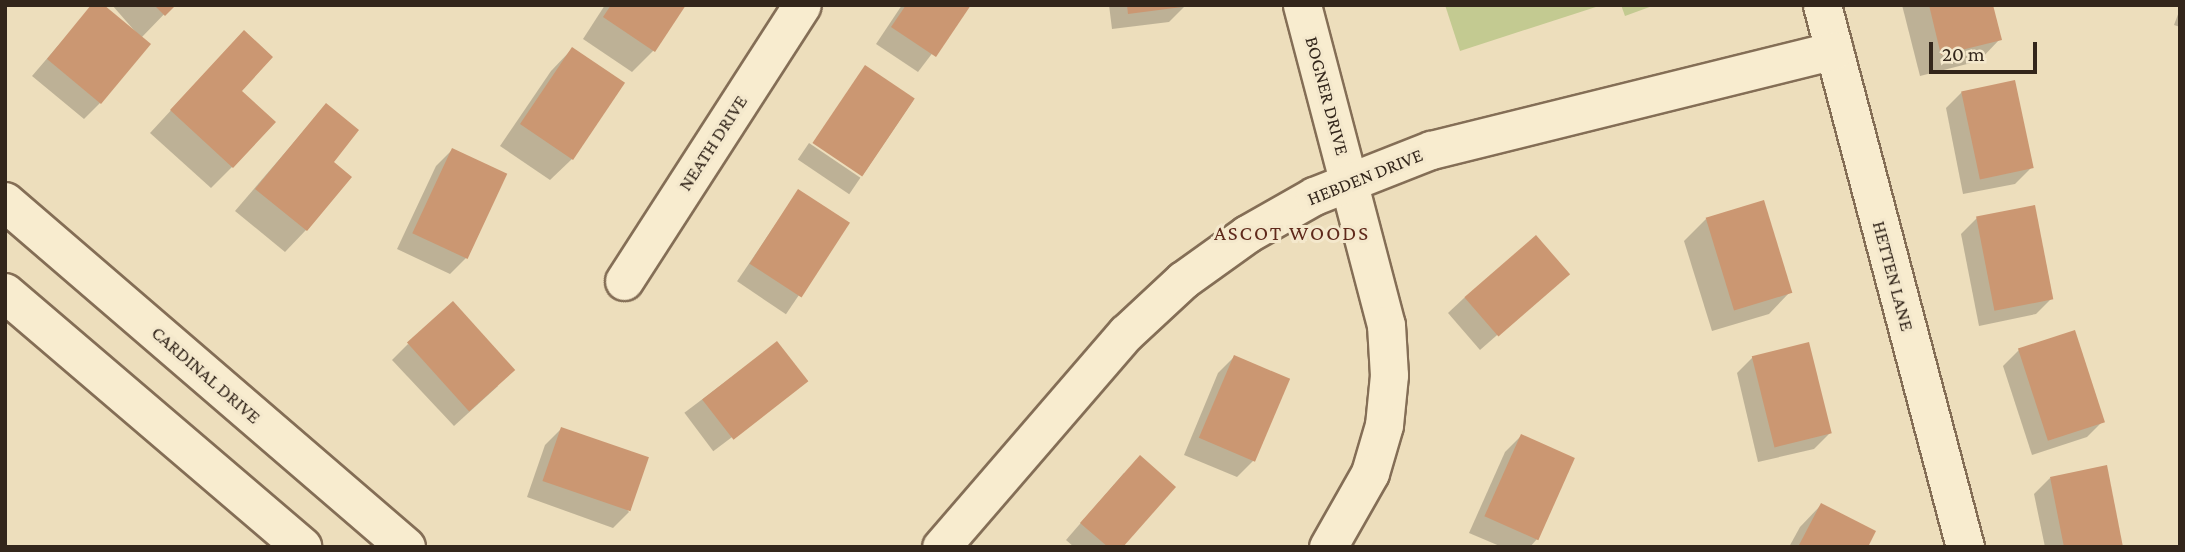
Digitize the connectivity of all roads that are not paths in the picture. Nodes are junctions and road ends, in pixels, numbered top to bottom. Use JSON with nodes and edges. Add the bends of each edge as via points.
{"nodes":[{"id":1,"x":802,"y":5,"type":"edge"},
{"id":2,"x":1302,"y":5,"type":"edge"},
{"id":3,"x":1822,"y":5,"type":"edge"},
{"id":4,"x":1833,"y":50,"type":"junction"},
{"id":5,"x":1349,"y":179,"type":"junction"},
{"id":6,"x":5,"y":202,"type":"edge"},
{"id":7,"x":624,"y":281,"type":"dead end"},
{"id":8,"x":5,"y":293,"type":"edge"},
{"id":9,"x":302,"y":547,"type":"edge"},
{"id":10,"x":406,"y":547,"type":"edge"},
{"id":11,"x":941,"y":547,"type":"edge"},
{"id":12,"x":1328,"y":547,"type":"edge"},
{"id":13,"x":1965,"y":547,"type":"edge"}],
"edges":[{"from":1,"to":7,"type":"street","name":"NEATH DRIVE"},
{"from":2,"to":5,"type":"street","name":"BOGNER DRIVE"},
{"from":3,"to":4,"type":"street","name":"HETTEN LANE"},
{"from":4,"to":5,"type":"street","name":"HEBDEN DRIVE","via":[[1431,150]]},
{"from":4,"to":13,"type":"street","name":"HETTEN LANE"},
{"from":5,"to":11,"type":"street","name":"HEBDEN DRIVE","via":[[1247,234],[1183,280],[1125,333]]},
{"from":5,"to":12,"type":"street","name":"BOGNER DRIVE","via":[[1385,325],[1389,375],[1384,425],[1370,474]]},
{"from":6,"to":10,"type":"main road","name":"CARDINAL DRIVE"},
{"from":8,"to":9,"type":"main road"}]}
